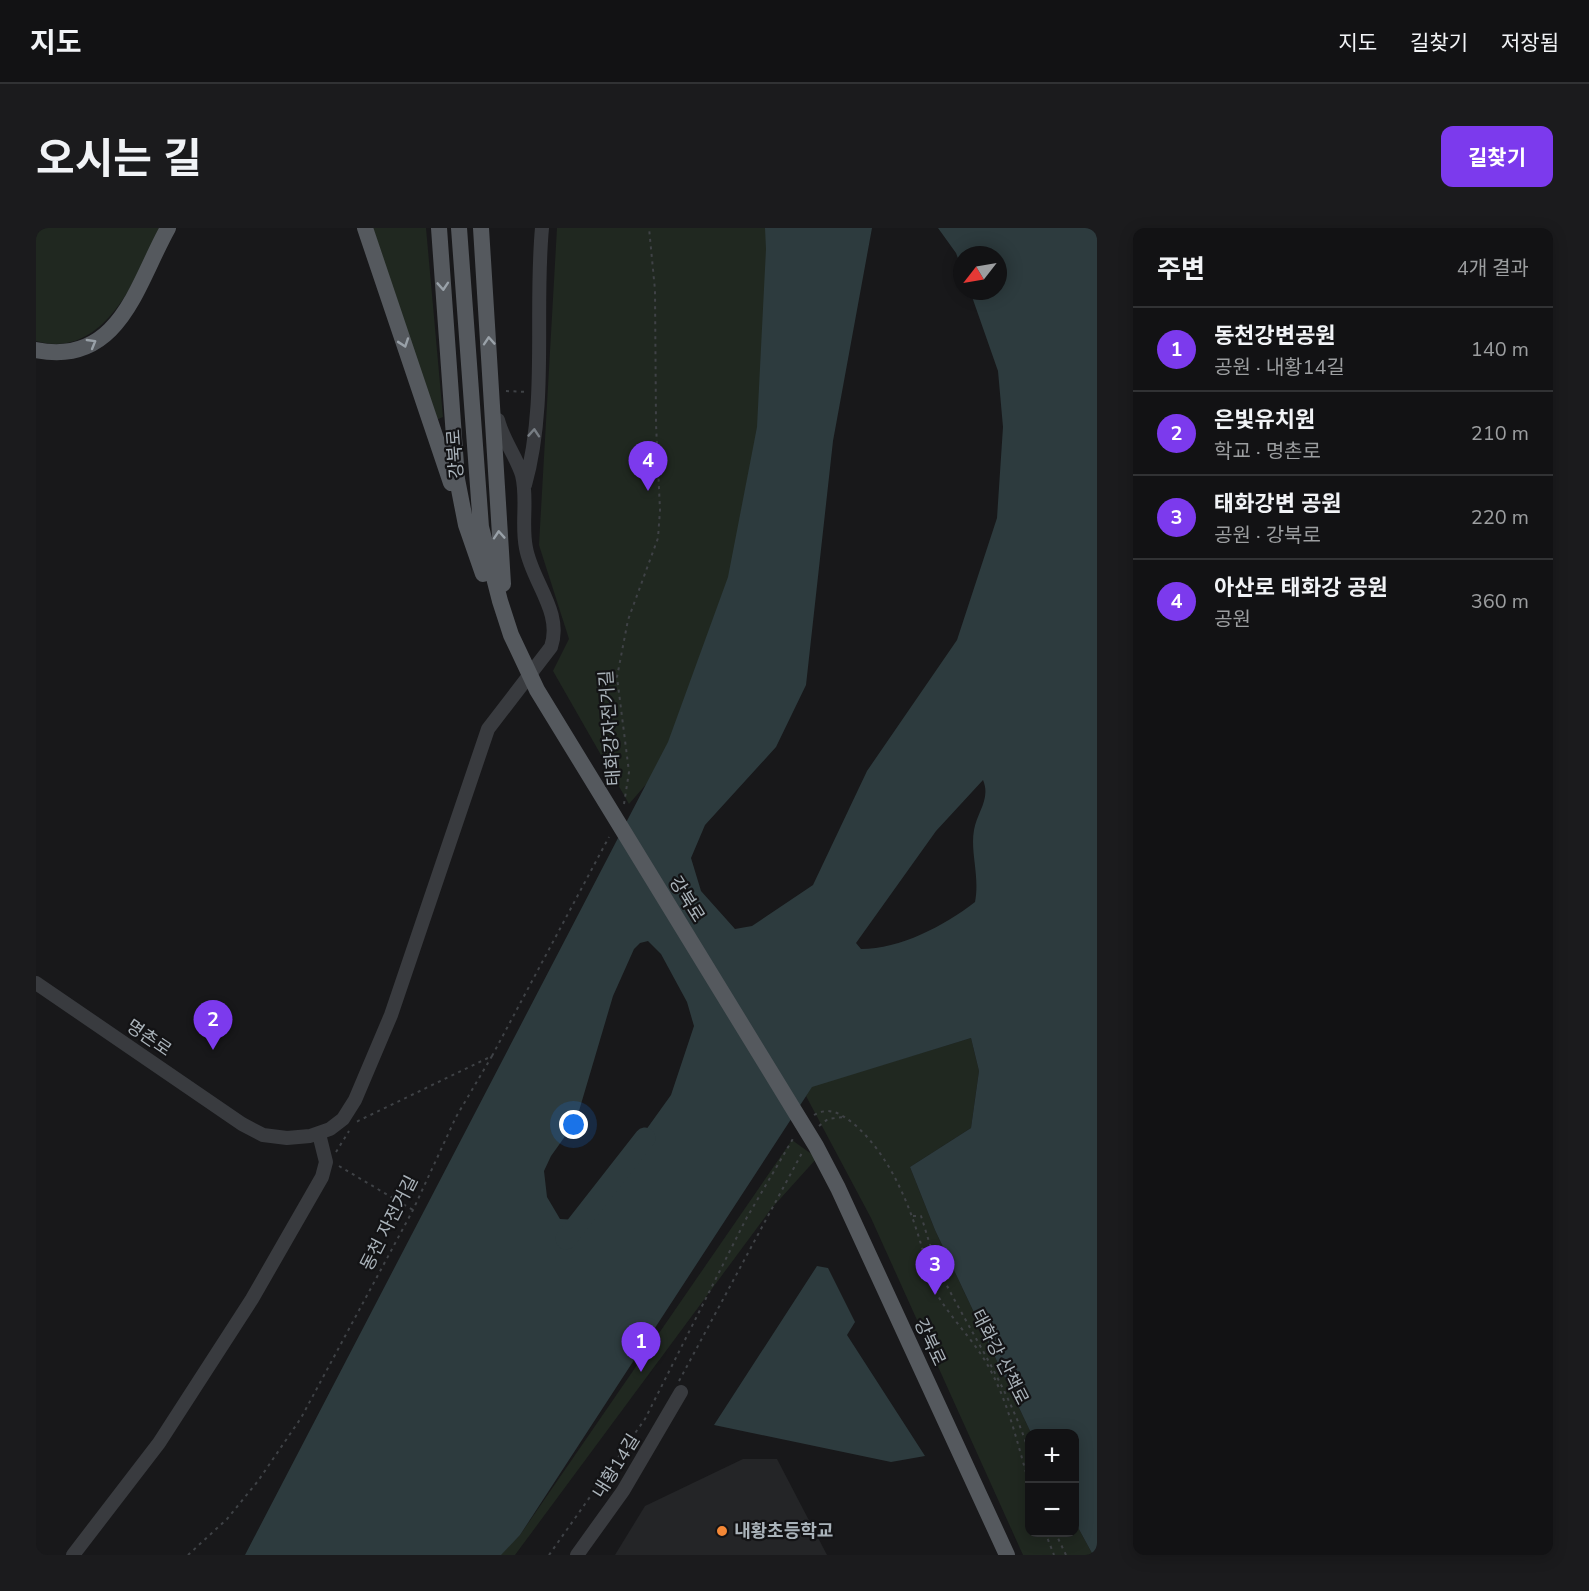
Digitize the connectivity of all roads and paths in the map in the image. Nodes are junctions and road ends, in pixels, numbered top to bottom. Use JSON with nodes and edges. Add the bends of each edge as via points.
{"nodes":[{"id":1,"x":168,"y":228,"type":"edge"},
{"id":2,"x":365,"y":228,"type":"edge"},
{"id":3,"x":439,"y":228,"type":"edge"},
{"id":4,"x":459,"y":228,"type":"edge"},
{"id":5,"x":481,"y":228,"type":"edge"},
{"id":6,"x":543,"y":228,"type":"edge"},
{"id":7,"x":649,"y":228,"type":"edge"},
{"id":8,"x":36,"y":350,"type":"edge"},
{"id":9,"x":491,"y":393,"type":"junction"},
{"id":10,"x":524,"y":490,"type":"junction"},
{"id":11,"x":496,"y":499,"type":"junction"},
{"id":12,"x":466,"y":525,"type":"junction"},
{"id":13,"x":511,"y":635,"type":"junction"},
{"id":14,"x":623,"y":806,"type":"dead end"},
{"id":15,"x":611,"y":833,"type":"dead end"},
{"id":16,"x":36,"y":983,"type":"edge"},
{"id":17,"x":492,"y":1056,"type":"junction"},
{"id":18,"x":846,"y":1117,"type":"junction"},
{"id":19,"x":810,"y":1118,"type":"dead end"},
{"id":20,"x":817,"y":1128,"type":"dead end"},
{"id":21,"x":798,"y":1132,"type":"dead end"},
{"id":22,"x":319,"y":1134,"type":"junction"},
{"id":23,"x":811,"y":1147,"type":"junction"},
{"id":24,"x":328,"y":1161,"type":"junction"},
{"id":25,"x":771,"y":1209,"type":"dead end"},
{"id":26,"x":413,"y":1210,"type":"junction"},
{"id":27,"x":913,"y":1216,"type":"junction"},
{"id":28,"x":681,"y":1392,"type":"dead end"},
{"id":29,"x":1025,"y":1439,"type":"edge"},
{"id":30,"x":1025,"y":1470,"type":"edge"},
{"id":31,"x":995,"y":1527,"type":"junction"},
{"id":32,"x":1047,"y":1537,"type":"edge"},
{"id":33,"x":1057,"y":1537,"type":"edge"},
{"id":34,"x":72,"y":1555,"type":"edge"},
{"id":35,"x":188,"y":1555,"type":"edge"},
{"id":36,"x":549,"y":1555,"type":"edge"},
{"id":37,"x":577,"y":1555,"type":"edge"},
{"id":38,"x":998,"y":1555,"type":"edge"},
{"id":39,"x":1007,"y":1555,"type":"edge"},
{"id":40,"x":1054,"y":1555,"type":"edge"},
{"id":41,"x":1066,"y":1555,"type":"edge"}],
"edges":[{"from":8,"to":1,"type":"main road","one_way":true,"via":[[75,350],[106,334],[139,291]]},
{"from":2,"to":12,"type":"main road","one_way":true},
{"from":3,"to":12,"type":"main road","one_way":true,"via":[[455,458]]},
{"from":4,"to":13,"type":"main road","name":"강북로","via":[[481,527]]},
{"from":9,"to":5,"type":"main road","one_way":true},
{"from":10,"to":6,"type":"street","one_way":true,"via":[[536,414]]},
{"from":7,"to":14,"type":"path","name":"태화강자전거길","via":[[655,290],[660,510],[658,538],[628,620],[617,677],[629,772]]},
{"from":9,"to":10,"type":"street","via":[[501,434],[521,474]]},
{"from":9,"to":11,"type":"main road"},
{"from":10,"to":11,"type":"street","via":[[510,480],[501,486]]},
{"from":10,"to":22,"type":"street","via":[[526,551],[556,633],[551,647],[488,729],[391,1015],[355,1100],[343,1119]]},
{"from":13,"to":11,"type":"main road","one_way":true},
{"from":12,"to":13,"type":"main road"},
{"from":13,"to":23,"type":"main road","name":"강북로","via":[[554,719]]},
{"from":15,"to":17,"type":"path"},
{"from":16,"to":22,"type":"street","name":"명촌로","via":[[242,1124],[263,1135]]},
{"from":17,"to":24,"type":"path","via":[[357,1122]]},
{"from":17,"to":26,"type":"path","name":"동천 자전거길","via":[[456,1117]]},
{"from":18,"to":19,"type":"path","via":[[828,1111]]},
{"from":18,"to":20,"type":"path","via":[[828,1119]]},
{"from":18,"to":27,"type":"path","via":[[876,1147]]},
{"from":21,"to":36,"type":"path","via":[[746,1219],[645,1419]]},
{"from":22,"to":24,"type":"street"},
{"from":23,"to":25,"type":"path"},
{"from":23,"to":31,"type":"main road","name":"강북로"},
{"from":24,"to":26,"type":"path"},
{"from":24,"to":34,"type":"street","via":[[229,1335],[137,1474]]},
{"from":26,"to":35,"type":"path","name":"동천 자전거길","via":[[301,1419],[227,1519]]},
{"from":27,"to":29,"type":"path","name":"태화강 산책로","via":[[921,1216],[944,1280],[978,1337]]},
{"from":27,"to":30,"type":"path","via":[[933,1286],[986,1361]]},
{"from":28,"to":37,"type":"street","name":"내황14길","via":[[623,1491]]},
{"from":31,"to":38,"type":"street"},
{"from":31,"to":39,"type":"main road","name":"강북로"},
{"from":32,"to":40,"type":"path"},
{"from":33,"to":41,"type":"path"}]}
